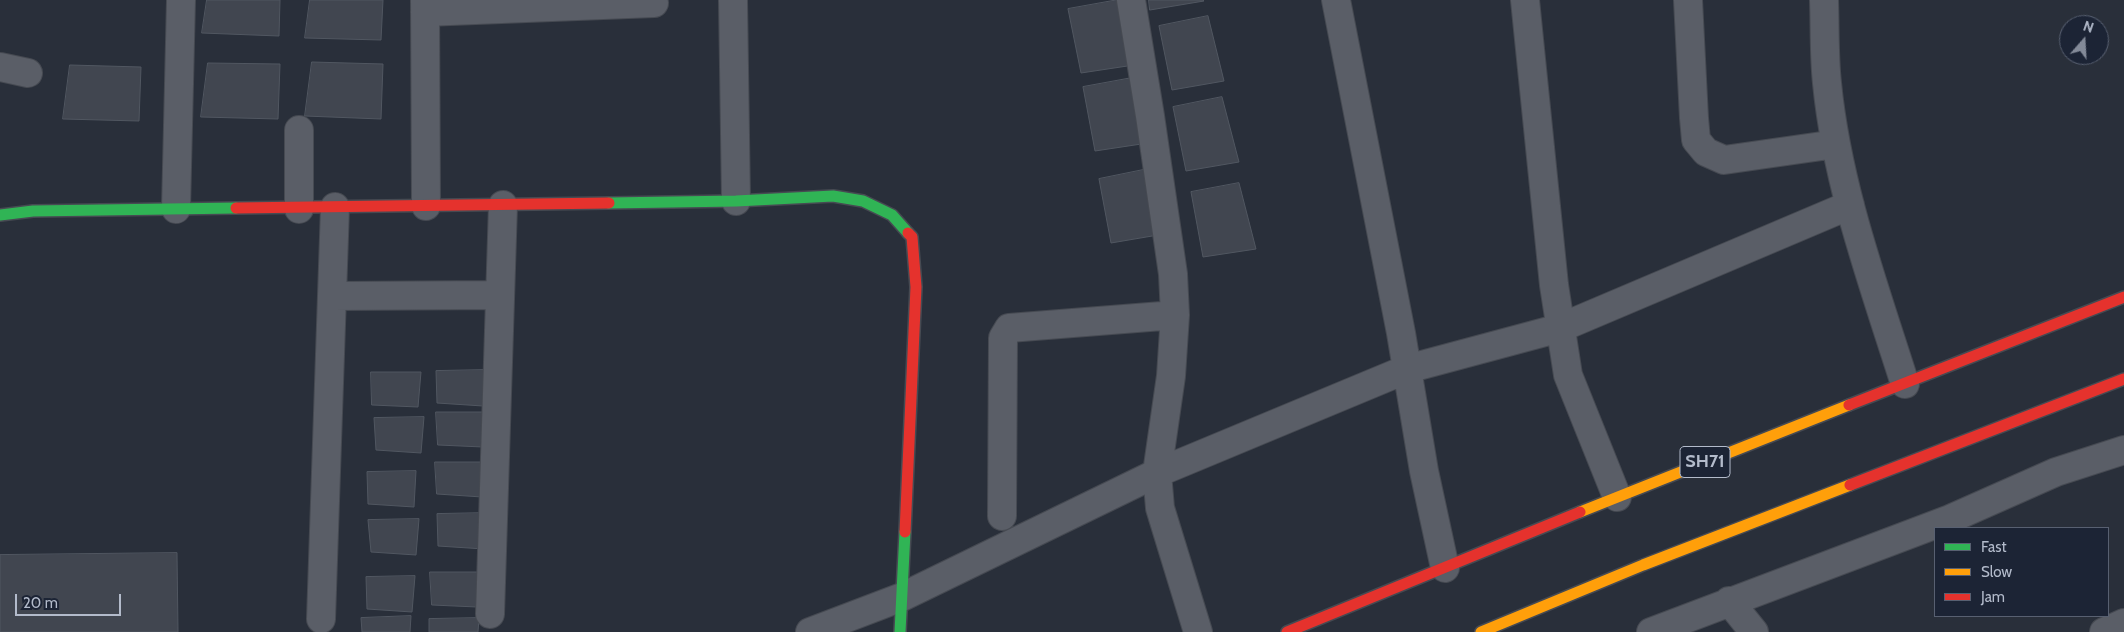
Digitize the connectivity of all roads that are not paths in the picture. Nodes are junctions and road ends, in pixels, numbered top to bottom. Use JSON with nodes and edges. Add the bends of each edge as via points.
{"nodes":[{"id":1,"x":181,"y":0,"type":"edge"},
{"id":2,"x":733,"y":0,"type":"edge"},
{"id":3,"x":1131,"y":0,"type":"edge"},
{"id":4,"x":1336,"y":0,"type":"edge"},
{"id":5,"x":1525,"y":0,"type":"edge"},
{"id":6,"x":1688,"y":0,"type":"edge"},
{"id":7,"x":1824,"y":0,"type":"edge"},
{"id":8,"x":654,"y":3,"type":"dead end"},
{"id":9,"x":425,"y":6,"type":"edge"},
{"id":10,"x":0,"y":67,"type":"edge"},
{"id":11,"x":28,"y":73,"type":"dead end"},
{"id":12,"x":299,"y":130,"type":"dead end"},
{"id":13,"x":1836,"y":144,"type":"junction"},
{"id":14,"x":736,"y":202,"type":"junction"},
{"id":15,"x":503,"y":205,"type":"junction"},
{"id":16,"x":1850,"y":205,"type":"junction"},
{"id":17,"x":426,"y":206,"type":"junction"},
{"id":18,"x":335,"y":207,"type":"junction"},
{"id":19,"x":299,"y":209,"type":"junction"},
{"id":20,"x":176,"y":210,"type":"junction"},
{"id":21,"x":0,"y":215,"type":"edge"},
{"id":22,"x":500,"y":295,"type":"junction"},
{"id":23,"x":332,"y":296,"type":"junction"},
{"id":24,"x":2124,"y":297,"type":"edge"},
{"id":25,"x":1175,"y":315,"type":"junction"},
{"id":26,"x":1560,"y":328,"type":"junction"},
{"id":27,"x":1407,"y":369,"type":"junction"},
{"id":28,"x":2124,"y":379,"type":"edge"},
{"id":29,"x":1905,"y":384,"type":"junction"},
{"id":30,"x":2124,"y":450,"type":"edge"},
{"id":31,"x":1157,"y":473,"type":"junction"},
{"id":32,"x":1617,"y":497,"type":"junction"},
{"id":33,"x":1002,"y":516,"type":"dead end"},
{"id":34,"x":1445,"y":568,"type":"junction"},
{"id":35,"x":902,"y":597,"type":"junction"},
{"id":36,"x":1729,"y":601,"type":"junction"},
{"id":37,"x":490,"y":614,"type":"dead end"},
{"id":38,"x":321,"y":619,"type":"dead end"},
{"id":39,"x":2124,"y":624,"type":"edge"},
{"id":40,"x":810,"y":632,"type":"edge"},
{"id":41,"x":900,"y":632,"type":"edge"},
{"id":42,"x":1198,"y":632,"type":"edge"},
{"id":43,"x":1287,"y":632,"type":"edge"},
{"id":44,"x":1481,"y":632,"type":"edge"},
{"id":45,"x":1650,"y":632,"type":"edge"},
{"id":46,"x":1754,"y":632,"type":"edge"},
{"id":47,"x":2104,"y":632,"type":"edge"}],
"edges":[{"from":1,"to":20,"type":"street"},
{"from":2,"to":14,"type":"street"},
{"from":3,"to":25,"type":"street","via":[[1172,265]]},
{"from":4,"to":27,"type":"street"},
{"from":5,"to":26,"type":"street"},
{"from":6,"to":13,"type":"street","via":[[1694,126],[1696,140],[1706,152],[1724,160]]},
{"from":7,"to":13,"type":"street","via":[[1827,83]]},
{"from":8,"to":9,"type":"street"},
{"from":9,"to":17,"type":"street"},
{"from":10,"to":11,"type":"street"},
{"from":12,"to":19,"type":"street"},
{"from":13,"to":16,"type":"street"},
{"from":14,"to":15,"type":"main road"},
{"from":14,"to":35,"type":"main road","via":[[833,196],[863,201],[892,215],[912,237],[916,287]]},
{"from":15,"to":17,"type":"main road"},
{"from":15,"to":22,"type":"street"},
{"from":16,"to":26,"type":"street"},
{"from":16,"to":29,"type":"street"},
{"from":17,"to":18,"type":"main road"},
{"from":18,"to":19,"type":"main road"},
{"from":18,"to":23,"type":"street"},
{"from":19,"to":20,"type":"main road"},
{"from":20,"to":21,"type":"main road","via":[[33,211]]},
{"from":22,"to":23,"type":"street"},
{"from":22,"to":37,"type":"street"},
{"from":23,"to":38,"type":"street"},
{"from":24,"to":29,"type":"main road","number":"SH71"},
{"from":25,"to":31,"type":"street","via":[[1170,385]]},
{"from":25,"to":33,"type":"street","via":[[1009,328],[1003,338]]},
{"from":26,"to":27,"type":"street"},
{"from":26,"to":32,"type":"street","via":[[1568,375]]},
{"from":27,"to":31,"type":"street"},
{"from":27,"to":34,"type":"street"},
{"from":28,"to":44,"type":"main road"},
{"from":29,"to":32,"type":"main road","number":"SH71"},
{"from":30,"to":36,"type":"street","via":[[2056,472],[1950,519]]},
{"from":31,"to":35,"type":"street"},
{"from":31,"to":42,"type":"street","via":[[1160,508]]},
{"from":32,"to":34,"type":"main road","number":"SH71"},
{"from":34,"to":43,"type":"main road","number":"SH71"},
{"from":35,"to":40,"type":"street"},
{"from":35,"to":41,"type":"main road"},
{"from":36,"to":45,"type":"street"},
{"from":36,"to":46,"type":"street"},
{"from":39,"to":47,"type":"street"}]}
